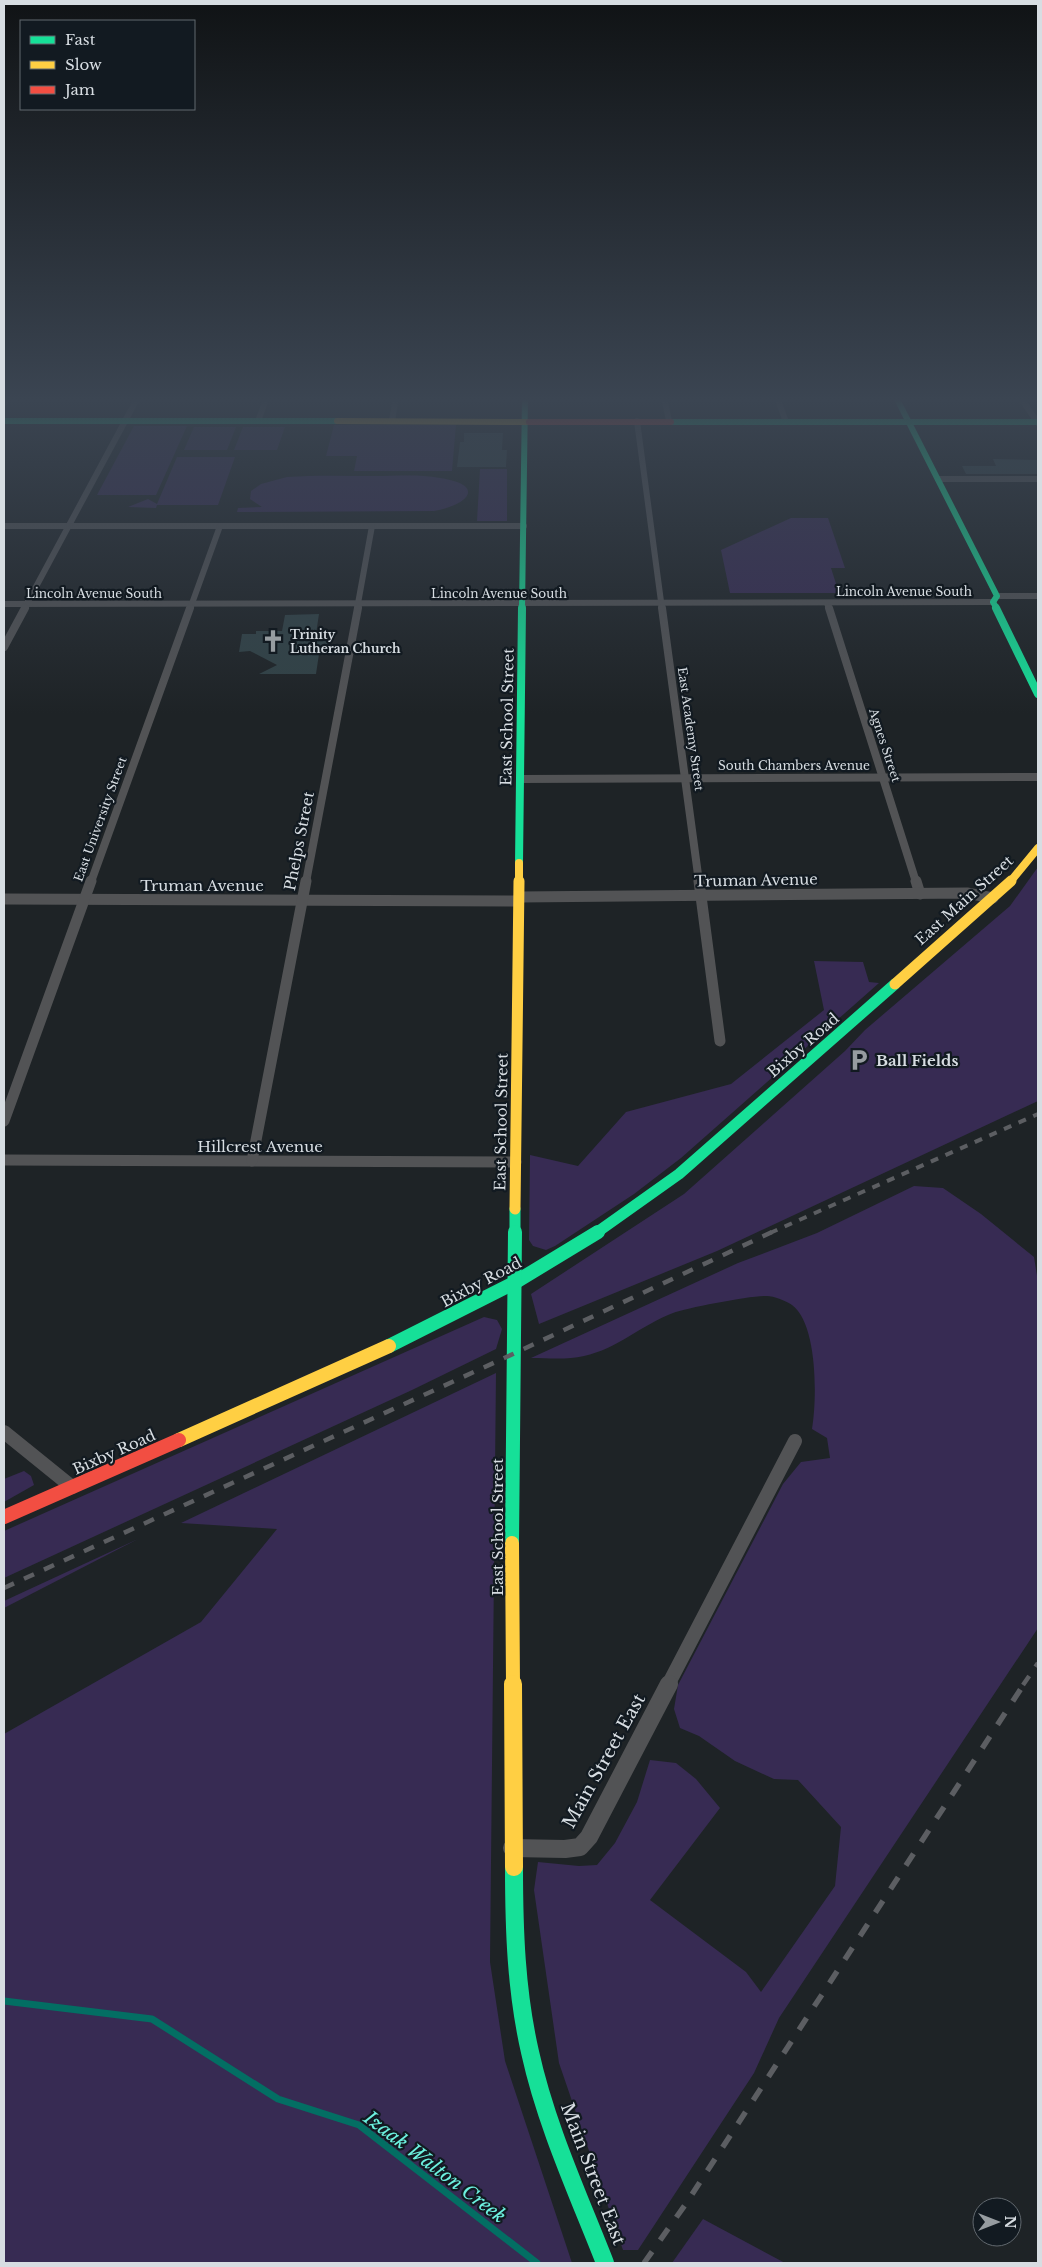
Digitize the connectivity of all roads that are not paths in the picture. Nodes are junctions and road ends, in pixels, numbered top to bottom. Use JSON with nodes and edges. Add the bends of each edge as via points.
{"nodes":[{"id":1,"x":81,"y":503,"type":"edge"},
{"id":2,"x":524,"y":503,"type":"edge"},
{"id":3,"x":648,"y":503,"type":"edge"},
{"id":4,"x":949,"y":503,"type":"edge"},
{"id":5,"x":4,"y":526,"type":"edge"},
{"id":6,"x":69,"y":526,"type":"junction"},
{"id":7,"x":220,"y":526,"type":"junction"},
{"id":8,"x":372,"y":526,"type":"junction"},
{"id":9,"x":524,"y":526,"type":"junction"},
{"id":10,"x":1038,"y":596,"type":"edge"},
{"id":11,"x":995,"y":599,"type":"junction"},
{"id":12,"x":827,"y":603,"type":"junction"},
{"id":13,"x":4,"y":604,"type":"edge"},
{"id":14,"x":27,"y":604,"type":"junction"},
{"id":15,"x":192,"y":604,"type":"junction"},
{"id":16,"x":357,"y":604,"type":"junction"},
{"id":17,"x":523,"y":604,"type":"junction"},
{"id":18,"x":662,"y":604,"type":"junction"},
{"id":19,"x":4,"y":647,"type":"edge"},
{"id":20,"x":1038,"y":694,"type":"edge"},
{"id":21,"x":882,"y":777,"type":"junction"},
{"id":22,"x":1038,"y":777,"type":"edge"},
{"id":23,"x":685,"y":778,"type":"junction"},
{"id":24,"x":521,"y":779,"type":"junction"},
{"id":25,"x":1038,"y":848,"type":"edge"},
{"id":26,"x":920,"y":894,"type":"junction"},
{"id":27,"x":700,"y":896,"type":"junction"},
{"id":28,"x":992,"y":898,"type":"junction"},
{"id":29,"x":4,"y":899,"type":"edge"},
{"id":30,"x":519,"y":899,"type":"junction"},
{"id":31,"x":84,"y":900,"type":"junction"},
{"id":32,"x":302,"y":900,"type":"junction"},
{"id":33,"x":908,"y":972,"type":"joint"},
{"id":34,"x":720,"y":1041,"type":"dead end"},
{"id":35,"x":4,"y":1121,"type":"edge"},
{"id":36,"x":4,"y":1160,"type":"edge"},
{"id":37,"x":252,"y":1161,"type":"junction"},
{"id":38,"x":516,"y":1162,"type":"junction"},
{"id":39,"x":514,"y":1282,"type":"junction"},
{"id":40,"x":4,"y":1432,"type":"edge"},
{"id":41,"x":795,"y":1440,"type":"dead end"},
{"id":42,"x":72,"y":1487,"type":"junction"},
{"id":43,"x":4,"y":1517,"type":"edge"},
{"id":44,"x":512,"y":1848,"type":"junction"},
{"id":45,"x":605,"y":2263,"type":"edge"}],
"edges":[{"from":1,"to":6,"type":"street"},
{"from":2,"to":9,"type":"street","name":"East School Street"},
{"from":3,"to":18,"type":"street","name":"East Academy Street"},
{"from":4,"to":11,"type":"street"},
{"from":5,"to":6,"type":"street"},
{"from":6,"to":7,"type":"street"},
{"from":6,"to":14,"type":"street"},
{"from":7,"to":8,"type":"street"},
{"from":7,"to":15,"type":"street","name":"East University Street"},
{"from":8,"to":9,"type":"street"},
{"from":8,"to":16,"type":"street","name":"Phelps Street"},
{"from":9,"to":17,"type":"street","name":"East School Street"},
{"from":10,"to":11,"type":"street","name":"Lincoln Avenue South"},
{"from":11,"to":12,"type":"street","name":"Lincoln Avenue South"},
{"from":11,"to":20,"type":"street"},
{"from":12,"to":18,"type":"street","name":"Lincoln Avenue South"},
{"from":12,"to":21,"type":"street","name":"Agnes Street"},
{"from":13,"to":14,"type":"street","name":"Lincoln Avenue South"},
{"from":14,"to":15,"type":"street","name":"Lincoln Avenue South"},
{"from":14,"to":19,"type":"street"},
{"from":15,"to":16,"type":"street","name":"Lincoln Avenue South"},
{"from":15,"to":31,"type":"street","name":"East University Street"},
{"from":16,"to":17,"type":"street","name":"Lincoln Avenue South"},
{"from":16,"to":32,"type":"street","name":"Phelps Street"},
{"from":17,"to":18,"type":"street","name":"Lincoln Avenue South"},
{"from":17,"to":24,"type":"street","name":"East School Street"},
{"from":18,"to":23,"type":"street","name":"East Academy Street"},
{"from":21,"to":22,"type":"street","name":"South Chambers Avenue"},
{"from":21,"to":23,"type":"street","name":"South Chambers Avenue"},
{"from":21,"to":26,"type":"street","name":"Agnes Street"},
{"from":23,"to":24,"type":"street","name":"South Chambers Avenue"},
{"from":23,"to":27,"type":"street","name":"East Academy Street"},
{"from":24,"to":30,"type":"street","name":"East School Street"},
{"from":25,"to":28,"type":"street","name":"East Main Street"},
{"from":26,"to":27,"type":"street","name":"Truman Avenue"},
{"from":26,"to":28,"type":"street","name":"Truman Avenue","via":[[967,893]]},
{"from":27,"to":30,"type":"street","name":"Truman Avenue"},
{"from":27,"to":34,"type":"street","name":"East Academy Street"},
{"from":28,"to":33,"type":"street","name":"East Main Street"},
{"from":29,"to":31,"type":"street","name":"Truman Avenue"},
{"from":30,"to":32,"type":"street","name":"Truman Avenue"},
{"from":30,"to":38,"type":"street","name":"East School Street"},
{"from":31,"to":32,"type":"street","name":"Truman Avenue"},
{"from":31,"to":35,"type":"street","name":"East University Street"},
{"from":32,"to":37,"type":"street","name":"Phelps Street"},
{"from":33,"to":39,"type":"street","name":"Bixby Road","via":[[660,1189],[577,1246]]},
{"from":36,"to":37,"type":"street","name":"Hillcrest Avenue"},
{"from":37,"to":38,"type":"street","name":"Hillcrest Avenue"},
{"from":38,"to":39,"type":"street","name":"East School Street"},
{"from":39,"to":42,"type":"street","name":"Bixby Road","via":[[397,1343]]},
{"from":39,"to":44,"type":"street","name":"East School Street"},
{"from":40,"to":42,"type":"street"},
{"from":41,"to":44,"type":"street","name":"Main Street East","via":[[590,1837],[580,1847],[566,1849]]},
{"from":42,"to":43,"type":"street","name":"Bixby Road"},
{"from":44,"to":45,"type":"street","name":"Main Street East","via":[[518,1969],[524,2022],[534,2067],[556,2138]]}]}
